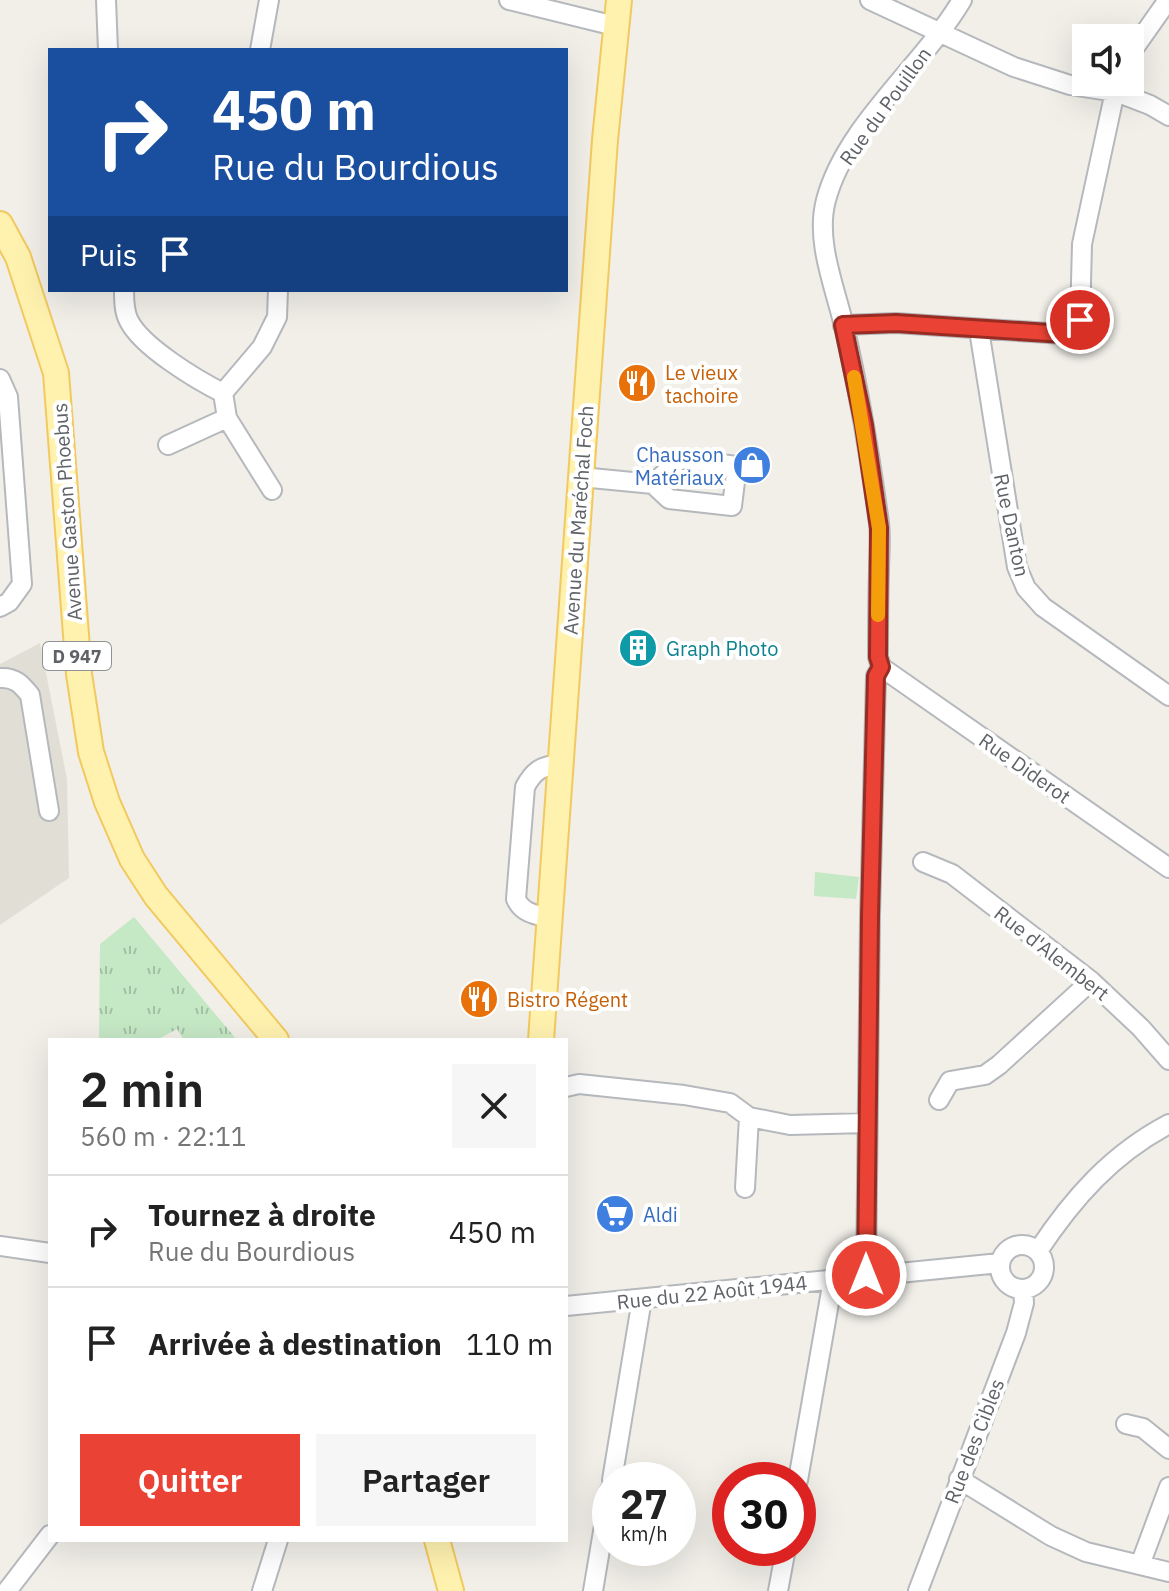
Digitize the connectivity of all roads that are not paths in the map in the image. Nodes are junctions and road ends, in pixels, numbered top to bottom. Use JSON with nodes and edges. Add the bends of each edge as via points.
{"nodes":[{"id":1,"x":106,"y":0,"type":"edge"},
{"id":2,"x":269,"y":0,"type":"edge"},
{"id":3,"x":509,"y":0,"type":"edge"},
{"id":4,"x":619,"y":0,"type":"edge"},
{"id":5,"x":870,"y":0,"type":"edge"},
{"id":6,"x":962,"y":0,"type":"edge"},
{"id":7,"x":1168,"y":0,"type":"edge"},
{"id":8,"x":615,"y":26,"type":"junction"},
{"id":9,"x":940,"y":34,"type":"junction"},
{"id":10,"x":1144,"y":34,"type":"edge"},
{"id":11,"x":108,"y":48,"type":"edge"},
{"id":12,"x":260,"y":48,"type":"edge"},
{"id":13,"x":1072,"y":85,"type":"edge"},
{"id":14,"x":1115,"y":96,"type":"edge"},
{"id":15,"x":1134,"y":96,"type":"edge"},
{"id":16,"x":1169,"y":116,"type":"edge"},
{"id":17,"x":0,"y":224,"type":"edge"},
{"id":18,"x":124,"y":292,"type":"edge"},
{"id":19,"x":278,"y":292,"type":"edge"},
{"id":20,"x":843,"y":325,"type":"junction"},
{"id":21,"x":979,"y":330,"type":"junction"},
{"id":22,"x":0,"y":379,"type":"edge"},
{"id":23,"x":223,"y":393,"type":"junction"},
{"id":24,"x":227,"y":418,"type":"junction"},
{"id":25,"x":168,"y":445,"type":"dead end"},
{"id":26,"x":581,"y":477,"type":"junction"},
{"id":27,"x":653,"y":484,"type":"dead end"},
{"id":28,"x":272,"y":490,"type":"dead end"},
{"id":29,"x":0,"y":607,"type":"edge"},
{"id":30,"x":881,"y":667,"type":"junction"},
{"id":31,"x":0,"y":678,"type":"edge"},
{"id":32,"x":1169,"y":696,"type":"edge"},
{"id":33,"x":560,"y":764,"type":"junction"},
{"id":34,"x":49,"y":811,"type":"dead end"},
{"id":35,"x":923,"y":862,"type":"dead end"},
{"id":36,"x":1169,"y":868,"type":"edge"},
{"id":37,"x":549,"y":918,"type":"junction"},
{"id":38,"x":1091,"y":981,"type":"junction"},
{"id":39,"x":267,"y":1037,"type":"edge"},
{"id":40,"x":541,"y":1038,"type":"edge"},
{"id":41,"x":1169,"y":1060,"type":"edge"},
{"id":42,"x":573,"y":1086,"type":"edge"},
{"id":43,"x":939,"y":1100,"type":"dead end"},
{"id":44,"x":749,"y":1117,"type":"junction"},
{"id":45,"x":867,"y":1123,"type":"junction"},
{"id":46,"x":1169,"y":1124,"type":"edge"},
{"id":47,"x":745,"y":1188,"type":"dead end"},
{"id":48,"x":0,"y":1246,"type":"edge"},
{"id":49,"x":1038,"y":1251,"type":"junction"},
{"id":50,"x":48,"y":1253,"type":"edge"},
{"id":51,"x":1000,"y":1263,"type":"junction"},
{"id":52,"x":866,"y":1275,"type":"junction"},
{"id":53,"x":833,"y":1280,"type":"junction"},
{"id":54,"x":1023,"y":1289,"type":"junction"},
{"id":55,"x":642,"y":1299,"type":"junction"},
{"id":56,"x":568,"y":1306,"type":"edge"},
{"id":57,"x":1126,"y":1424,"type":"dead end"},
{"id":58,"x":1169,"y":1449,"type":"edge"},
{"id":59,"x":615,"y":1462,"type":"edge"},
{"id":60,"x":801,"y":1462,"type":"edge"},
{"id":61,"x":959,"y":1479,"type":"junction"},
{"id":62,"x":1169,"y":1487,"type":"edge"},
{"id":63,"x":1163,"y":1522,"type":"edge"},
{"id":64,"x":48,"y":1538,"type":"edge"},
{"id":65,"x":277,"y":1542,"type":"edge"},
{"id":66,"x":438,"y":1542,"type":"edge"},
{"id":67,"x":1140,"y":1565,"type":"junction"},
{"id":68,"x":597,"y":1566,"type":"edge"},
{"id":69,"x":783,"y":1566,"type":"edge"},
{"id":70,"x":1169,"y":1572,"type":"edge"},
{"id":71,"x":7,"y":1591,"type":"edge"},
{"id":72,"x":262,"y":1591,"type":"edge"},
{"id":73,"x":451,"y":1591,"type":"edge"},
{"id":74,"x":593,"y":1591,"type":"edge"},
{"id":75,"x":778,"y":1591,"type":"edge"},
{"id":76,"x":918,"y":1591,"type":"edge"}],
"edges":[{"from":1,"to":11,"type":"street"},
{"from":2,"to":12,"type":"street"},
{"from":3,"to":8,"type":"street"},
{"from":4,"to":8,"type":"main road","name":"Avenue du Maréchal Foch"},
{"from":5,"to":9,"type":"street"},
{"from":6,"to":9,"type":"street","name":"Rue du Pouillon"},
{"from":7,"to":10,"type":"street"},
{"from":8,"to":26,"type":"main road","name":"Avenue du Maréchal Foch"},
{"from":9,"to":13,"type":"street"},
{"from":9,"to":20,"type":"street","name":"Rue du Pouillon","via":[[848,152],[825,203],[828,269]]},
{"from":14,"to":21,"type":"street","via":[[1082,244],[1080,320],[1075,331]]},
{"from":15,"to":16,"type":"street"},
{"from":17,"to":39,"type":"main road","name":"Avenue Gaston Phoebus","number":"D 947","via":[[18,257],[56,373],[79,674],[91,752],[107,802],[132,859],[156,896]]},
{"from":18,"to":23,"type":"street","via":[[125,312],[137,332],[184,372]]},
{"from":19,"to":23,"type":"street","via":[[277,317],[262,347]]},
{"from":20,"to":21,"type":"street"},
{"from":20,"to":30,"type":"street","name":"Rue du Pouillon","via":[[879,528]]},
{"from":21,"to":32,"type":"street","name":"Rue Danton","via":[[1017,567],[1026,588],[1043,607]]},
{"from":22,"to":29,"type":"street","via":[[8,397],[22,584]]},
{"from":23,"to":24,"type":"street"},
{"from":24,"to":25,"type":"street"},
{"from":24,"to":28,"type":"street"},
{"from":26,"to":27,"type":"street"},
{"from":26,"to":33,"type":"main road","name":"Avenue du Maréchal Foch"},
{"from":30,"to":36,"type":"street","name":"Rue Diderot"},
{"from":30,"to":45,"type":"street","name":"Rue du Pouillon","via":[[876,676]]},
{"from":31,"to":34,"type":"street","via":[[21,684],[30,695]]},
{"from":33,"to":37,"type":"main road","name":"Avenue du Maréchal Foch"},
{"from":33,"to":37,"type":"street","via":[[533,772],[525,787],[516,899],[519,907]]},
{"from":35,"to":38,"type":"street","name":"Rue d'Alembert","via":[[952,874]]},
{"from":37,"to":40,"type":"main road","name":"Avenue du Maréchal Foch"},
{"from":38,"to":41,"type":"street","name":"Rue d'Alembert"},
{"from":38,"to":43,"type":"street","via":[[999,1065],[985,1075],[950,1081]]},
{"from":42,"to":44,"type":"street","via":[[730,1103]]},
{"from":44,"to":45,"type":"street","via":[[790,1125]]},
{"from":44,"to":47,"type":"street"},
{"from":45,"to":52,"type":"street","name":"Rue du Pouillon"},
{"from":46,"to":49,"type":"street","via":[[1144,1138],[1076,1196]]},
{"from":48,"to":50,"type":"street"},
{"from":49,"to":51,"type":"street","via":[[1015,1246]]},
{"from":49,"to":54,"type":"street","via":[[1044,1262],[1042,1275]]},
{"from":51,"to":52,"type":"street","name":"Rue du 22 Août 1944"},
{"from":51,"to":54,"type":"street","via":[[1008,1283]]},
{"from":52,"to":53,"type":"street","name":"Rue du 22 Août 1944"},
{"from":53,"to":55,"type":"street","name":"Rue du 22 Août 1944"},
{"from":53,"to":60,"type":"street"},
{"from":54,"to":61,"type":"street","name":"Rue des Cibles","via":[[1016,1333]]},
{"from":55,"to":56,"type":"street","name":"Rue du 22 Août 1944"},
{"from":55,"to":59,"type":"street"},
{"from":57,"to":58,"type":"street","via":[[1143,1428]]},
{"from":61,"to":67,"type":"street","via":[[1051,1536],[1086,1552]]},
{"from":61,"to":76,"type":"street","name":"Rue des Cibles"},
{"from":62,"to":63,"type":"street"},
{"from":63,"to":67,"type":"street"},
{"from":64,"to":71,"type":"street"},
{"from":65,"to":72,"type":"street"},
{"from":66,"to":73,"type":"main road"},
{"from":67,"to":70,"type":"street"},
{"from":68,"to":74,"type":"street"},
{"from":69,"to":75,"type":"street"}]}
